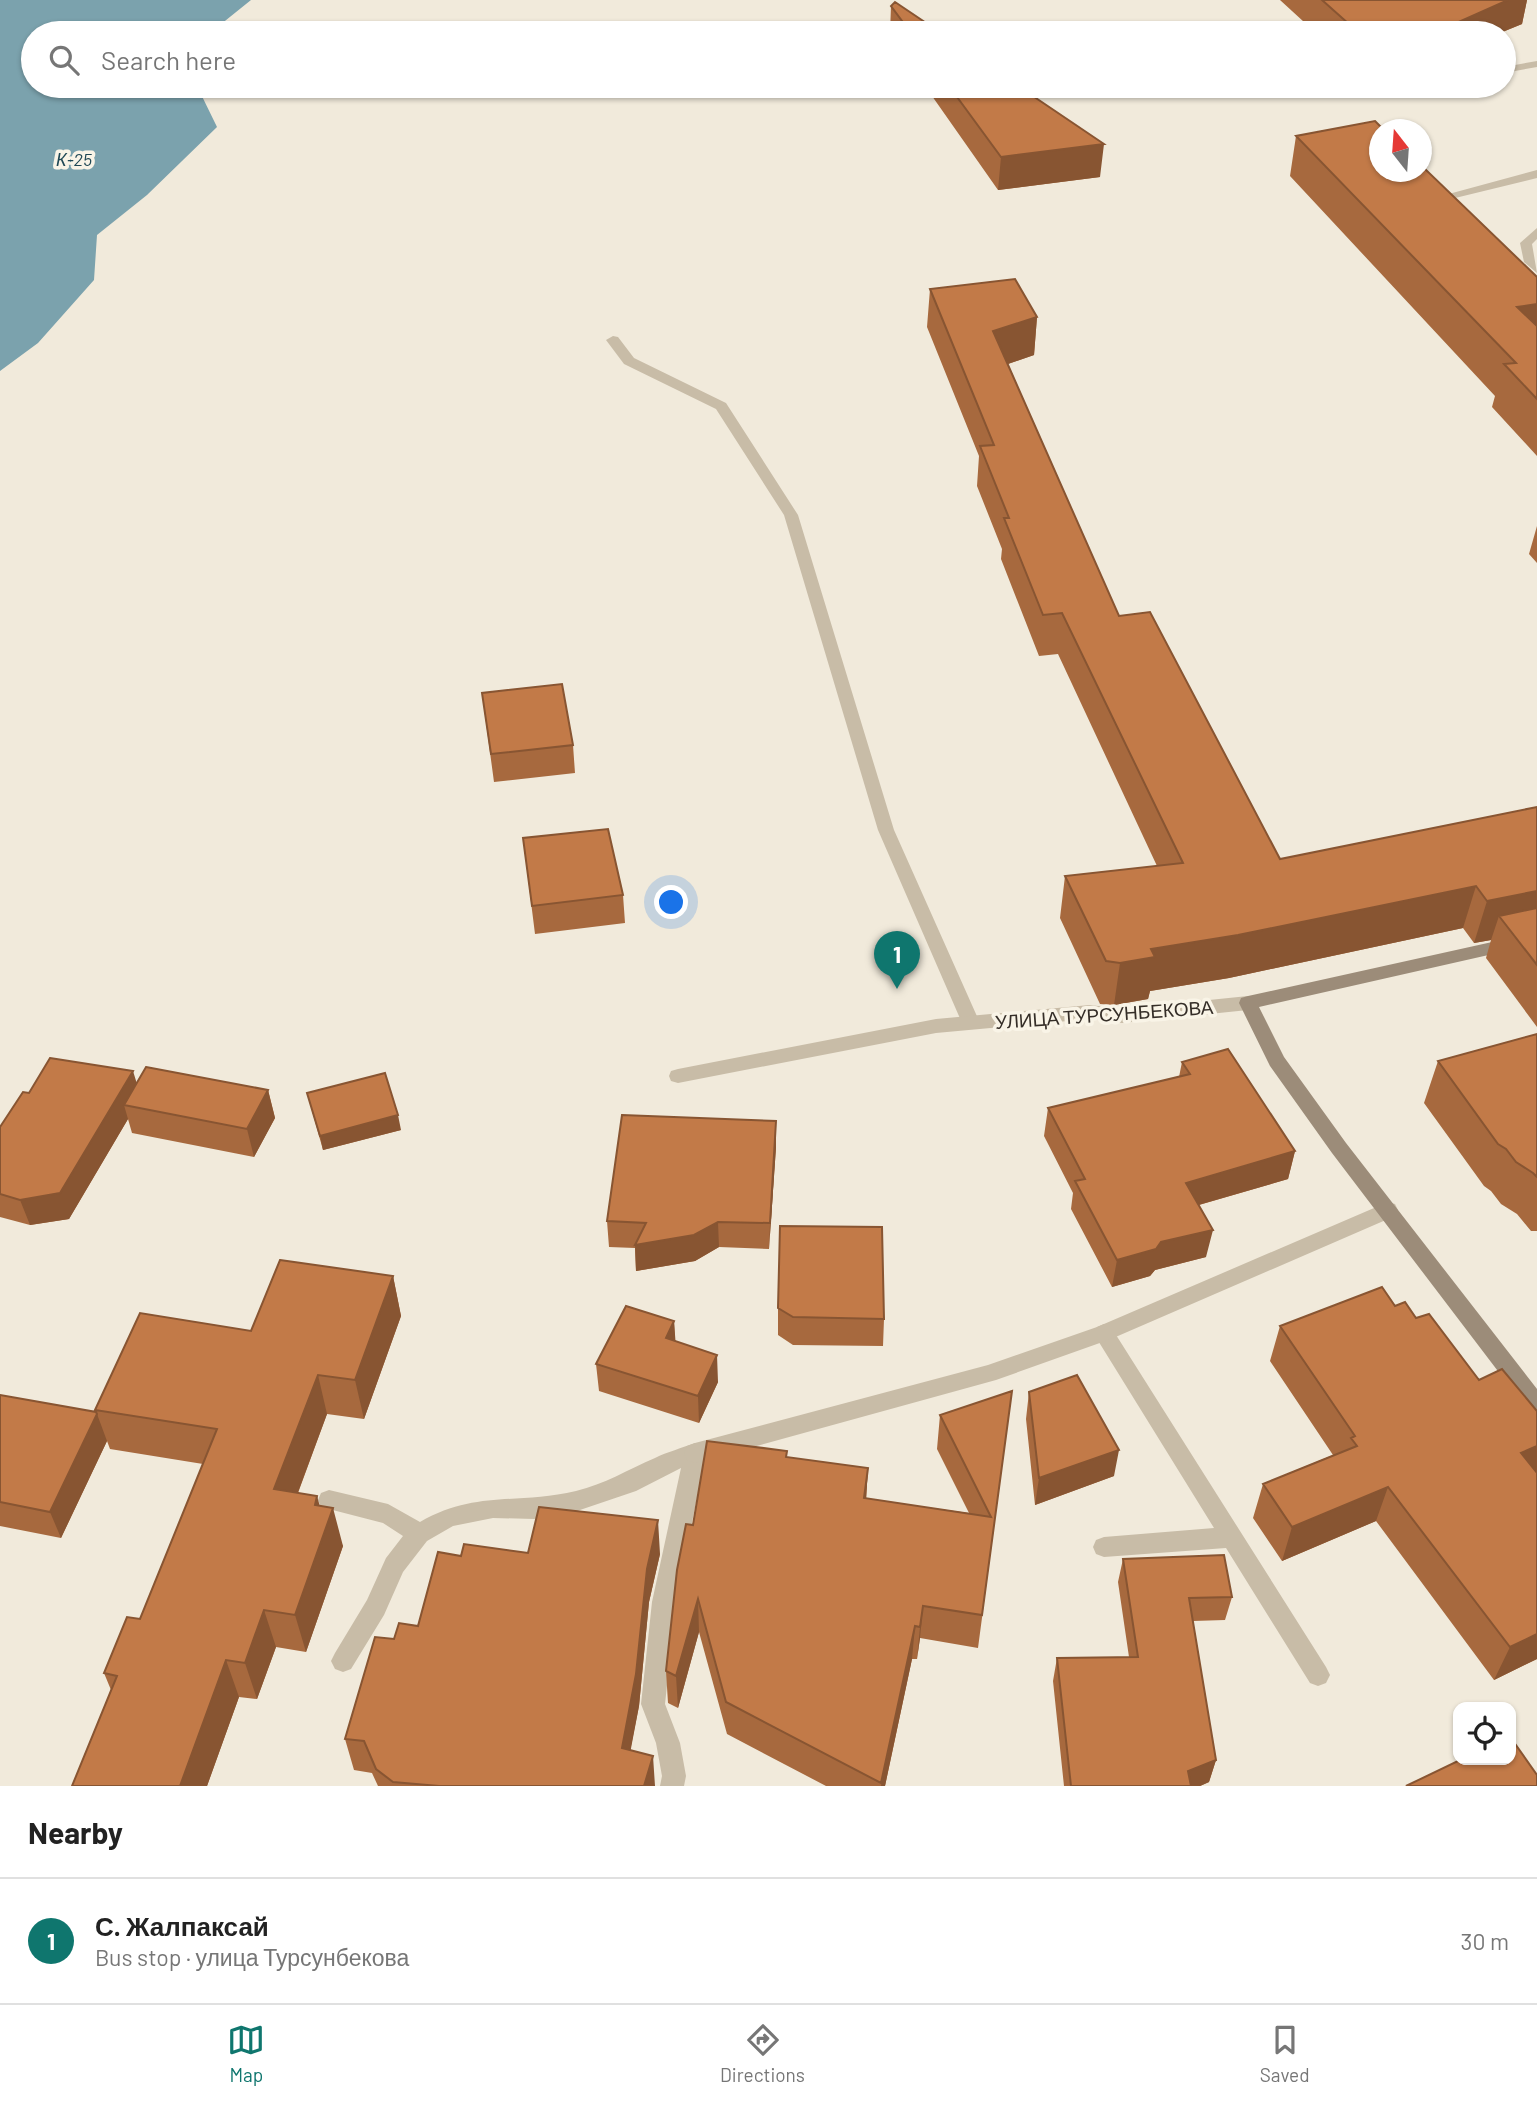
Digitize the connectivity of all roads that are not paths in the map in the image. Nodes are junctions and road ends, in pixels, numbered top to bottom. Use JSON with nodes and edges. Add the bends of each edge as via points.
{"nodes":[{"id":1,"x":1537,"y":64,"type":"edge"},
{"id":2,"x":1516,"y":68,"type":"edge"},
{"id":3,"x":1537,"y":174,"type":"edge"},
{"id":4,"x":1451,"y":195,"type":"edge"},
{"id":5,"x":1537,"y":232,"type":"edge"},
{"id":6,"x":1537,"y":269,"type":"edge"},
{"id":7,"x":613,"y":340,"type":"dead end"},
{"id":8,"x":1537,"y":938,"type":"edge"},
{"id":9,"x":1248,"y":1003,"type":"junction"},
{"id":10,"x":971,"y":1023,"type":"junction"},
{"id":11,"x":678,"y":1076,"type":"dead end"},
{"id":12,"x":1388,"y":1210,"type":"junction"},
{"id":13,"x":1104,"y":1333,"type":"junction"},
{"id":14,"x":1537,"y":1405,"type":"edge"},
{"id":15,"x":695,"y":1453,"type":"junction"},
{"id":16,"x":329,"y":1500,"type":"dead end"},
{"id":17,"x":419,"y":1534,"type":"junction"},
{"id":18,"x":1232,"y":1536,"type":"junction"},
{"id":19,"x":1104,"y":1547,"type":"dead end"},
{"id":20,"x":343,"y":1661,"type":"dead end"},
{"id":21,"x":1318,"y":1675,"type":"dead end"},
{"id":22,"x":672,"y":1786,"type":"edge"}],
"edges":[{"from":1,"to":2,"type":"street"},
{"from":3,"to":4,"type":"street"},
{"from":5,"to":6,"type":"street","via":[[1526,243],[1530,262]]},
{"from":7,"to":10,"type":"street","via":[[629,361],[721,406],[791,515],[886,830]]},
{"from":8,"to":9,"type":"street"},
{"from":9,"to":10,"type":"street","name":"УЛИЦА ТУРСУНБЕКОВА","via":[[1122,1016],[1090,1012]]},
{"from":9,"to":12,"type":"street","via":[[1277,1061]]},
{"from":10,"to":11,"type":"street","name":"УЛИЦА ТУРСУНБЕКОВА"},
{"from":12,"to":13,"type":"street"},
{"from":12,"to":14,"type":"street"},
{"from":13,"to":15,"type":"street","via":[[988,1374]]},
{"from":13,"to":18,"type":"street"},
{"from":15,"to":17,"type":"street","via":[[577,1501],[449,1517]]},
{"from":15,"to":22,"type":"street","via":[[664,1602],[653,1704],[668,1743]]},
{"from":16,"to":17,"type":"street","via":[[388,1514]]},
{"from":17,"to":20,"type":"street","via":[[394,1564],[376,1607]]},
{"from":18,"to":19,"type":"street"},
{"from":18,"to":21,"type":"street"}]}
